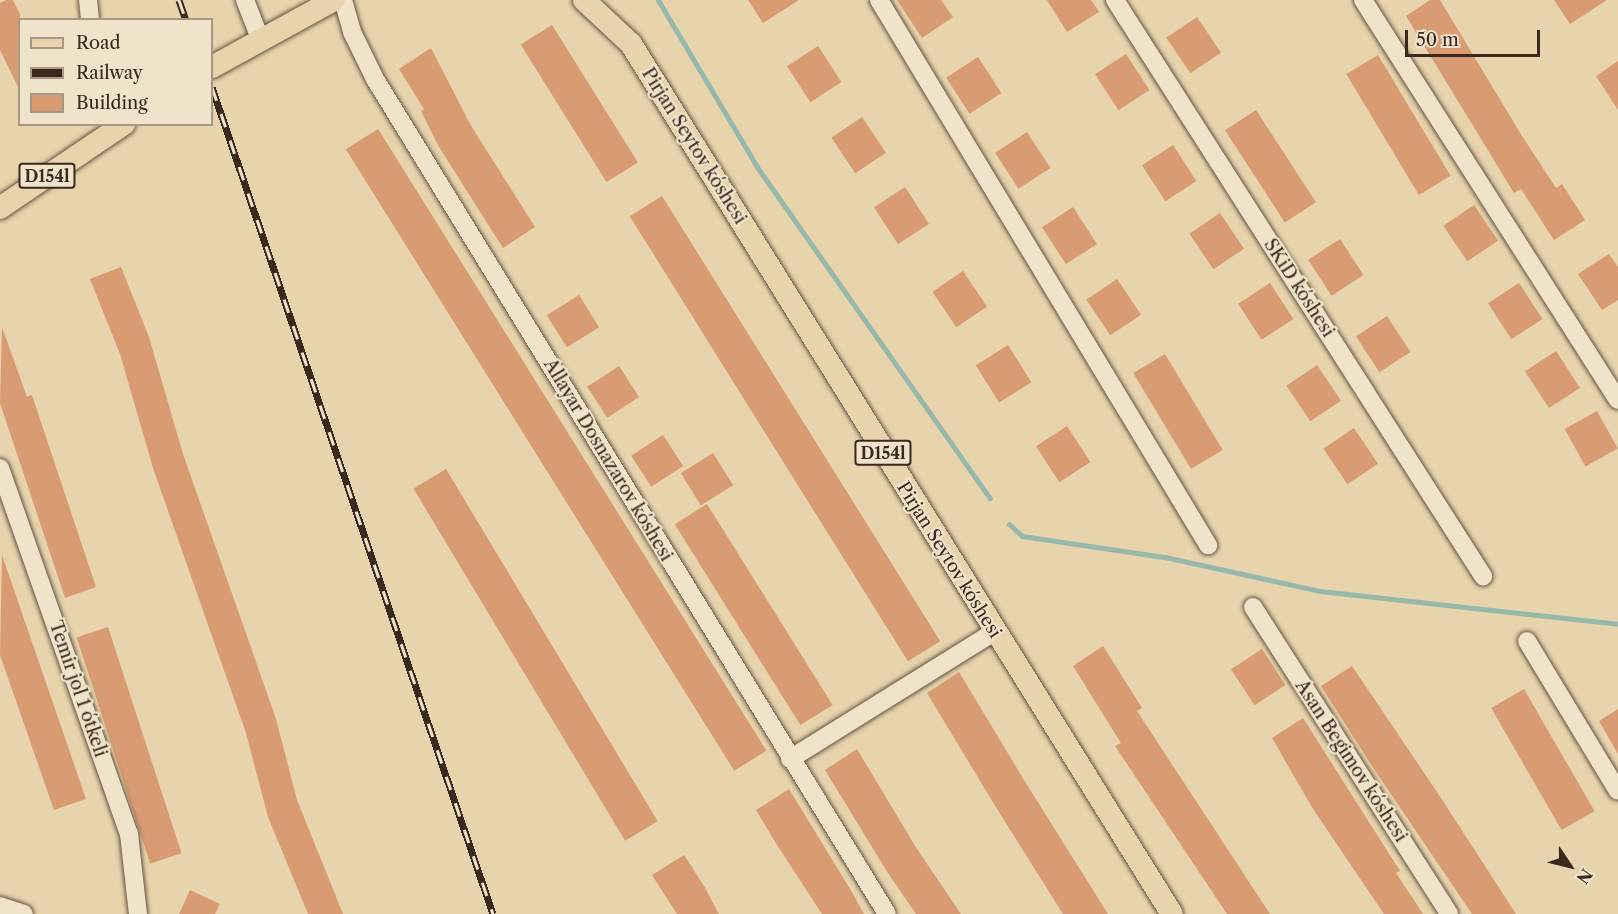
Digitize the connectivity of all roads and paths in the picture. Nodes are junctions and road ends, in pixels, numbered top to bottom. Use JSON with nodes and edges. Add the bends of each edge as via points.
{"nodes":[{"id":1,"x":88,"y":0,"type":"edge"},
{"id":2,"x":245,"y":0,"type":"edge"},
{"id":3,"x":334,"y":0,"type":"edge"},
{"id":4,"x":343,"y":0,"type":"edge"},
{"id":5,"x":584,"y":0,"type":"edge"},
{"id":6,"x":879,"y":0,"type":"edge"},
{"id":7,"x":1115,"y":0,"type":"edge"},
{"id":8,"x":1364,"y":0,"type":"edge"},
{"id":9,"x":90,"y":18,"type":"edge"},
{"id":10,"x":261,"y":41,"type":"junction"},
{"id":11,"x":213,"y":66,"type":"edge"},
{"id":12,"x":118,"y":126,"type":"edge"},
{"id":13,"x":102,"y":131,"type":"edge"},
{"id":14,"x":0,"y":208,"type":"edge"},
{"id":15,"x":1618,"y":400,"type":"edge"},
{"id":16,"x":0,"y":468,"type":"edge"},
{"id":17,"x":1208,"y":544,"type":"dead end"},
{"id":18,"x":1483,"y":576,"type":"dead end"},
{"id":19,"x":1253,"y":608,"type":"dead end"},
{"id":20,"x":994,"y":632,"type":"junction"},
{"id":21,"x":1527,"y":641,"type":"dead end"},
{"id":22,"x":790,"y":759,"type":"junction"},
{"id":23,"x":1618,"y":791,"type":"edge"},
{"id":24,"x":0,"y":906,"type":"edge"},
{"id":25,"x":24,"y":914,"type":"edge"},
{"id":26,"x":138,"y":914,"type":"edge"},
{"id":27,"x":887,"y":914,"type":"edge"},
{"id":28,"x":1173,"y":914,"type":"edge"},
{"id":29,"x":1449,"y":914,"type":"edge"}],
"edges":[{"from":1,"to":9,"type":"street"},
{"from":2,"to":10,"type":"street"},
{"from":3,"to":10,"type":"main road"},
{"from":4,"to":22,"type":"street","name":"Allayar Dosnazarov kóshesi","via":[[352,32],[375,79]]},
{"from":5,"to":20,"type":"main road","name":"Pirjan Seytov kóshesi","number":"D154l","via":[[631,44]]},
{"from":6,"to":17,"type":"street"},
{"from":7,"to":18,"type":"street","name":"SKiD kóshesi"},
{"from":8,"to":15,"type":"street"},
{"from":10,"to":11,"type":"main road"},
{"from":12,"to":13,"type":"main road","number":"D154l"},
{"from":13,"to":14,"type":"main road","number":"D154l"},
{"from":16,"to":26,"type":"street","name":"Temir jol 1 ótkeli","via":[[129,834]]},
{"from":19,"to":29,"type":"street","name":"Asan Begimov kóshesi"},
{"from":20,"to":22,"type":"street"},
{"from":20,"to":28,"type":"main road","name":"Pirjan Seytov kóshesi","number":"D154l"},
{"from":21,"to":23,"type":"street"},
{"from":22,"to":27,"type":"street","name":"Allayar Dosnazarov kóshesi"},
{"from":24,"to":25,"type":"street"}]}
